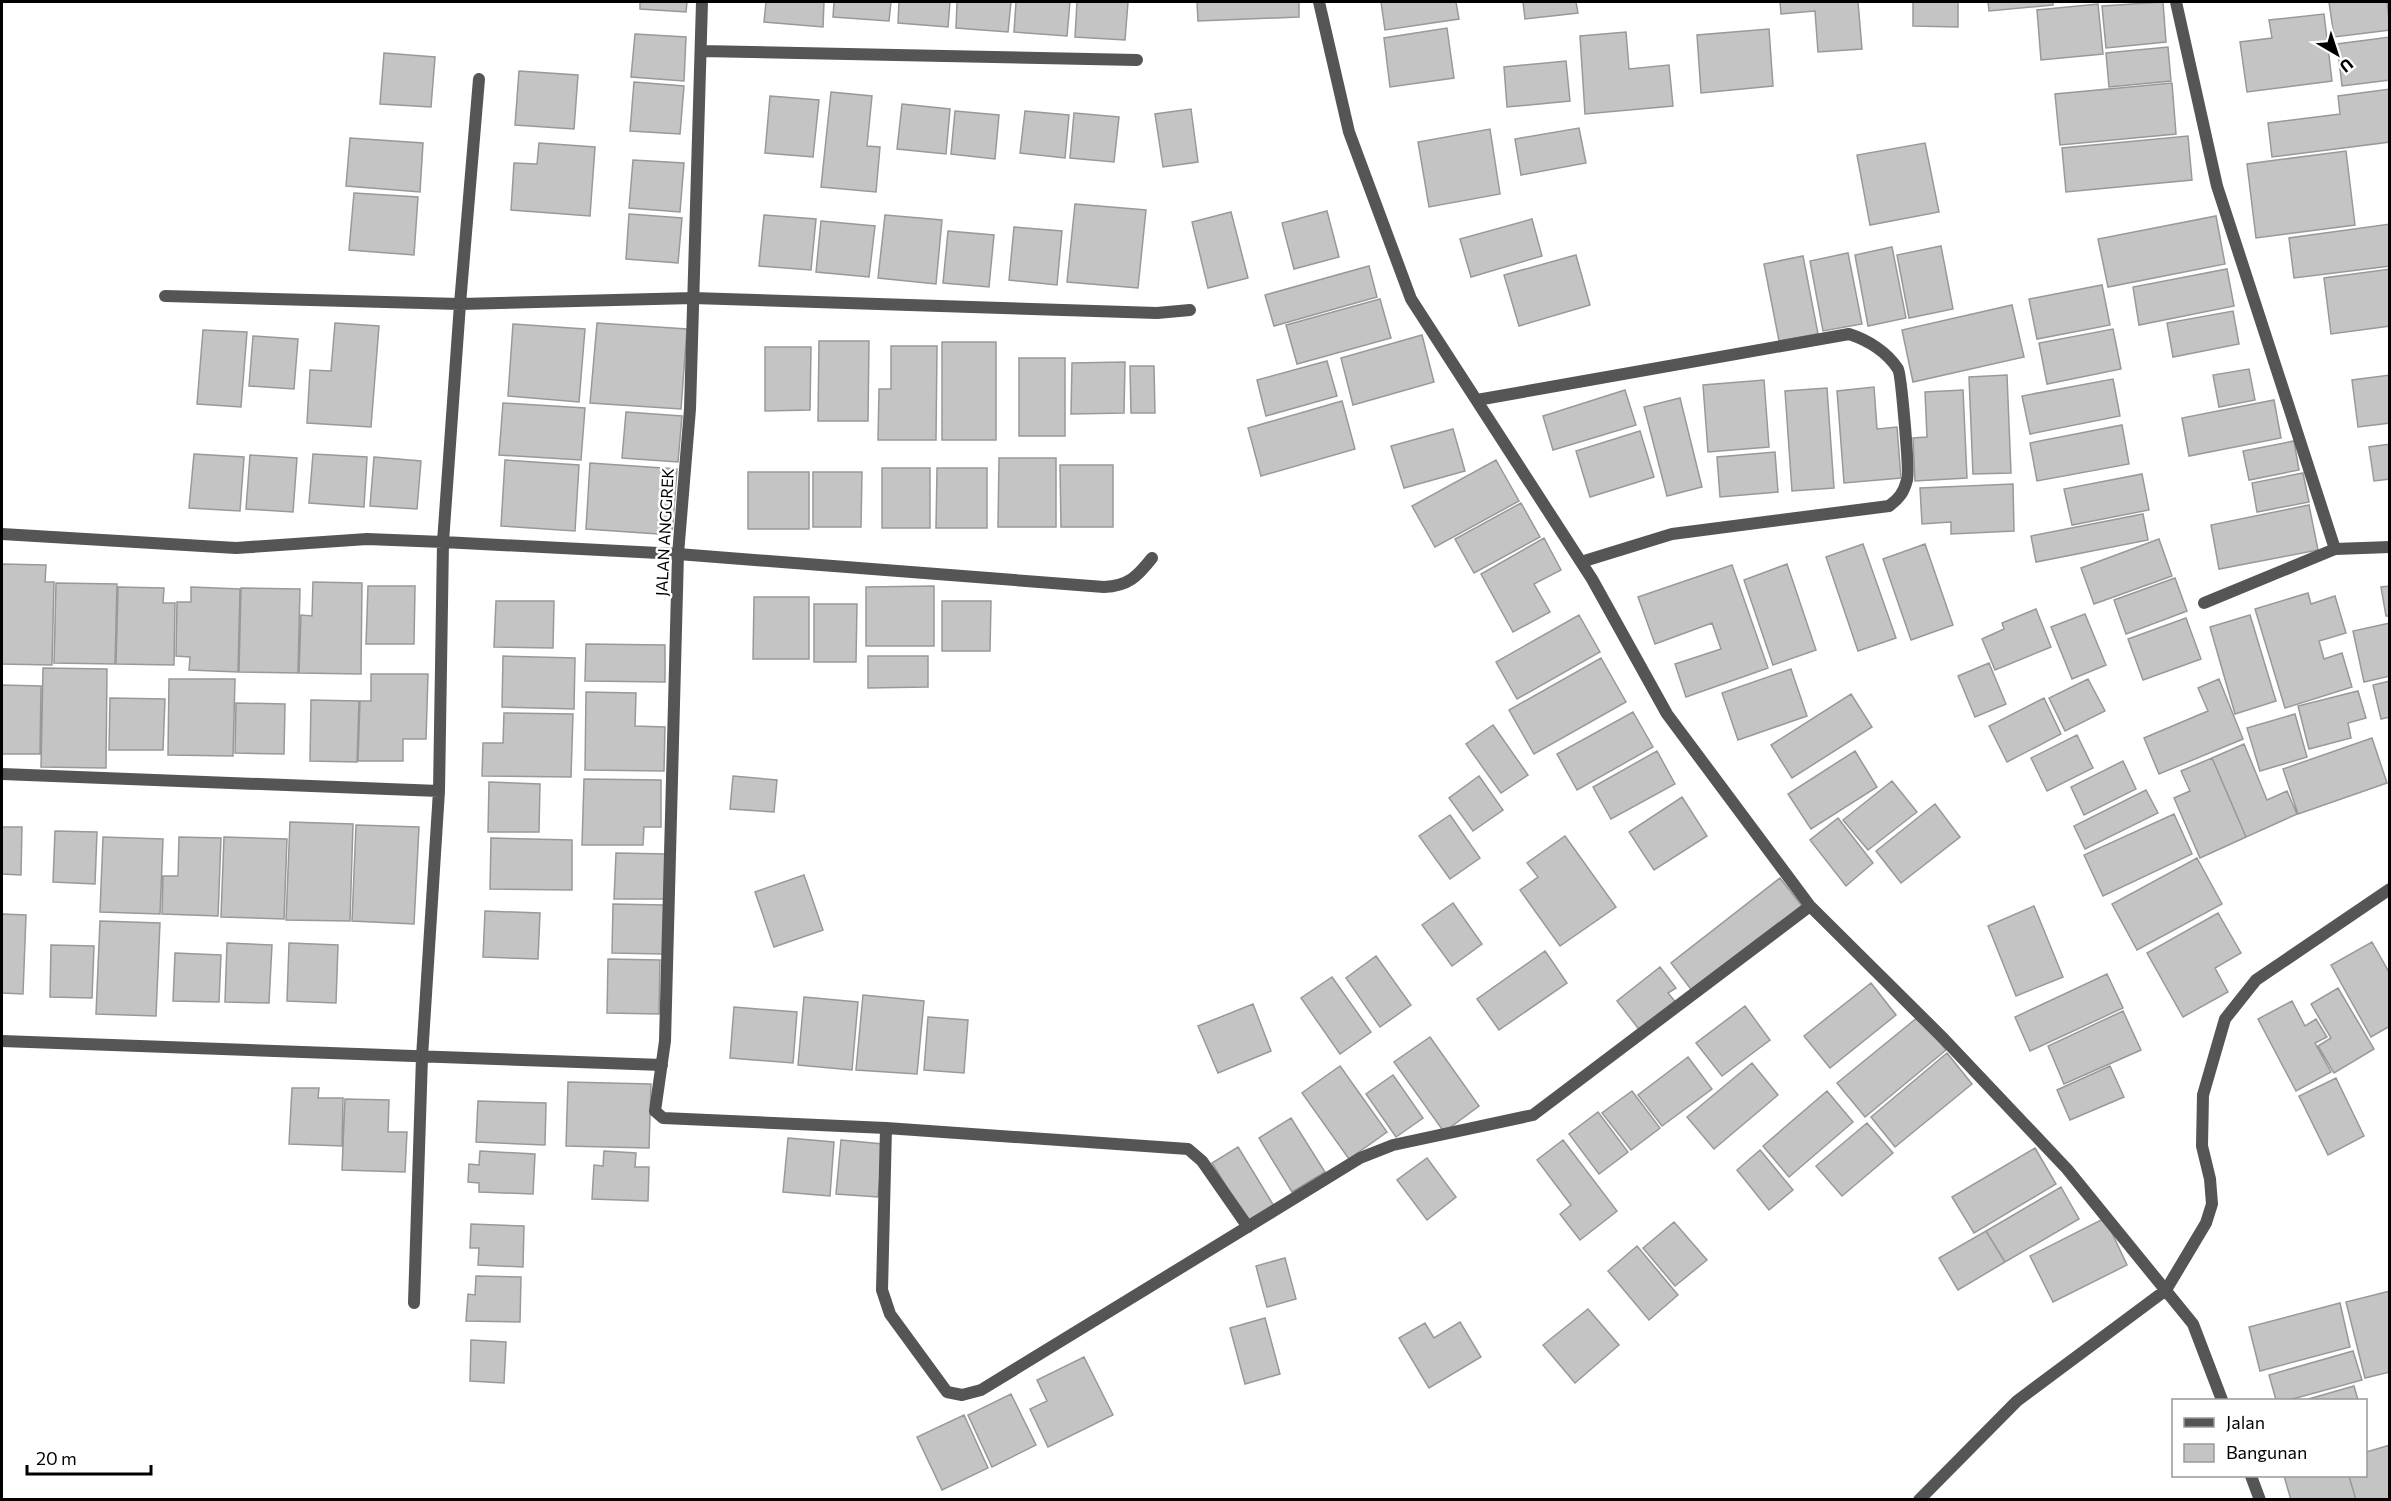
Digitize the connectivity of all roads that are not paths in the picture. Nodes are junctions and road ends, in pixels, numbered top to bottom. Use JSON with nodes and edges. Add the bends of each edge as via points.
{"nodes":[{"id":1,"x":702,"y":2,"type":"edge"},
{"id":2,"x":1319,"y":2,"type":"edge"},
{"id":3,"x":2176,"y":2,"type":"edge"},
{"id":4,"x":701,"y":51,"type":"junction"},
{"id":5,"x":1137,"y":60,"type":"dead end"},
{"id":6,"x":479,"y":79,"type":"dead end"},
{"id":7,"x":165,"y":296,"type":"dead end"},
{"id":8,"x":693,"y":298,"type":"junction"},
{"id":9,"x":460,"y":304,"type":"junction"},
{"id":10,"x":1190,"y":310,"type":"dead end"},
{"id":11,"x":1477,"y":400,"type":"junction"},
{"id":12,"x":2,"y":534,"type":"edge"},
{"id":13,"x":443,"y":542,"type":"junction"},
{"id":14,"x":2390,"y":547,"type":"edge"},
{"id":15,"x":2335,"y":549,"type":"junction"},
{"id":16,"x":678,"y":554,"type":"junction"},
{"id":17,"x":1152,"y":558,"type":"dead end"},
{"id":18,"x":1581,"y":562,"type":"junction"},
{"id":19,"x":2204,"y":603,"type":"dead end"},
{"id":20,"x":2,"y":774,"type":"edge"},
{"id":21,"x":439,"y":791,"type":"junction"},
{"id":22,"x":2390,"y":889,"type":"edge"},
{"id":23,"x":1810,"y":906,"type":"junction"},
{"id":24,"x":2,"y":1041,"type":"edge"},
{"id":25,"x":422,"y":1057,"type":"junction"},
{"id":26,"x":662,"y":1065,"type":"junction"},
{"id":27,"x":886,"y":1128,"type":"junction"},
{"id":28,"x":1248,"y":1227,"type":"junction"},
{"id":29,"x":2166,"y":1290,"type":"junction"},
{"id":30,"x":414,"y":1303,"type":"dead end"},
{"id":31,"x":2221,"y":1399,"type":"edge"},
{"id":32,"x":2251,"y":1477,"type":"edge"},
{"id":33,"x":1919,"y":1500,"type":"edge"},
{"id":34,"x":2260,"y":1500,"type":"edge"}],
"edges":[{"from":1,"to":4,"type":"street","name":"JALAN ANGGREK"},
{"from":2,"to":11,"type":"street","via":[[1349,132],[1411,299]]},
{"from":3,"to":15,"type":"street","via":[[2217,186]]},
{"from":4,"to":5,"type":"street"},
{"from":4,"to":8,"type":"street","name":"JALAN ANGGREK"},
{"from":6,"to":9,"type":"street"},
{"from":7,"to":9,"type":"street"},
{"from":8,"to":9,"type":"street"},
{"from":8,"to":10,"type":"street","via":[[1157,313]]},
{"from":8,"to":16,"type":"street","name":"JALAN ANGGREK","via":[[690,409]]},
{"from":9,"to":13,"type":"street"},
{"from":11,"to":18,"type":"street"},
{"from":11,"to":18,"type":"street","via":[[1849,334],[1881,351],[1899,370],[1908,478],[1900,499],[1889,506],[1672,534]]},
{"from":12,"to":13,"type":"street","via":[[236,548],[367,539]]},
{"from":13,"to":16,"type":"street"},
{"from":13,"to":21,"type":"street"},
{"from":14,"to":15,"type":"street"},
{"from":15,"to":19,"type":"street"},
{"from":16,"to":17,"type":"street","via":[[1104,587],[1120,586],[1135,579]]},
{"from":16,"to":26,"type":"street","name":"JALAN ANGGREK"},
{"from":18,"to":23,"type":"street","via":[[1667,714]]},
{"from":20,"to":21,"type":"street"},
{"from":21,"to":25,"type":"street"},
{"from":22,"to":29,"type":"street","via":[[2256,980],[2225,1019],[2203,1095],[2202,1146],[2212,1204],[2206,1223]]},
{"from":23,"to":28,"type":"street","via":[[1533,1115],[1393,1145],[1360,1158]]},
{"from":23,"to":29,"type":"street","via":[[2067,1168]]},
{"from":24,"to":25,"type":"street"},
{"from":25,"to":26,"type":"street"},
{"from":25,"to":30,"type":"street"},
{"from":26,"to":27,"type":"street","name":"JALAN ANGGREK","via":[[654,1106],[663,1118]]},
{"from":27,"to":28,"type":"street","via":[[1188,1149],[1202,1161]]},
{"from":27,"to":28,"type":"street","via":[[882,1290],[890,1314],[947,1392],[962,1395],[981,1390]]},
{"from":29,"to":31,"type":"street","via":[[2193,1324]]},
{"from":29,"to":33,"type":"street","via":[[2017,1401]]},
{"from":32,"to":34,"type":"street"}]}
